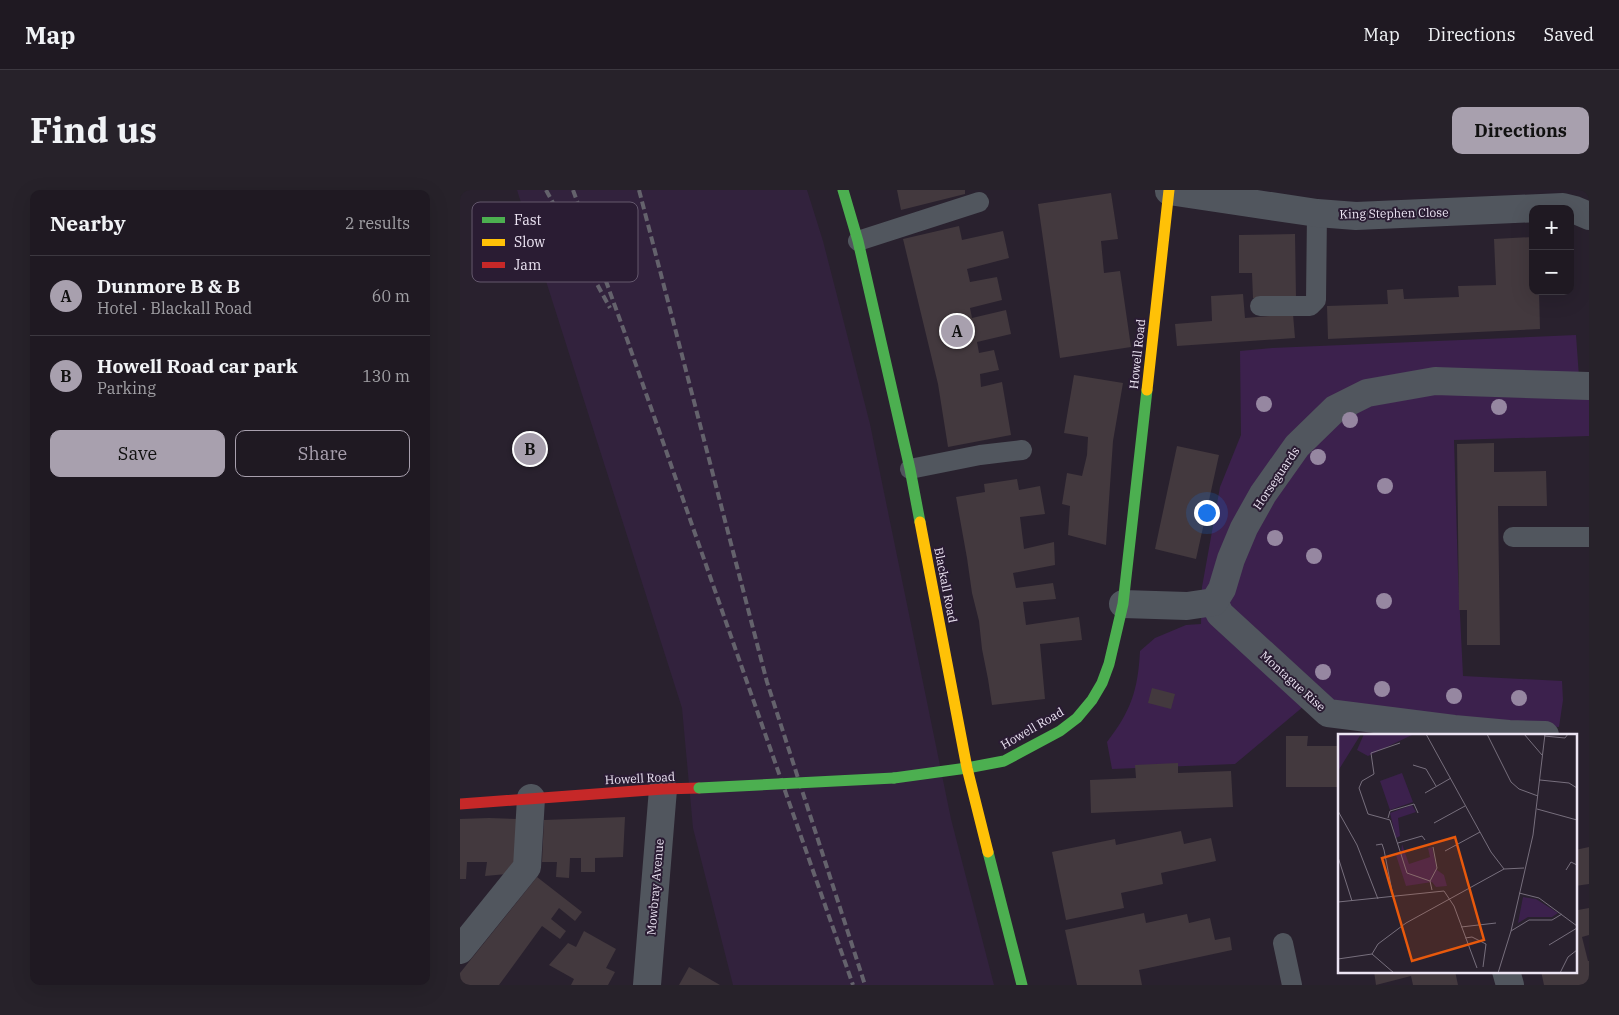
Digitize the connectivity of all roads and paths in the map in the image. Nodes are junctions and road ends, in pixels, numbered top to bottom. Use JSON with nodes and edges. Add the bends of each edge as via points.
{"nodes":[{"id":1,"x":843,"y":190,"type":"edge"},
{"id":2,"x":1169,"y":190,"type":"edge"},
{"id":3,"x":979,"y":202,"type":"dead end"},
{"id":4,"x":1317,"y":213,"type":"junction"},
{"id":5,"x":1589,"y":216,"type":"edge"},
{"id":6,"x":858,"y":241,"type":"junction"},
{"id":7,"x":1260,"y":306,"type":"dead end"},
{"id":8,"x":1589,"y":386,"type":"edge"},
{"id":9,"x":1022,"y":450,"type":"dead end"},
{"id":10,"x":910,"y":469,"type":"junction"},
{"id":11,"x":1513,"y":537,"type":"dead end"},
{"id":12,"x":1589,"y":537,"type":"edge"},
{"id":13,"x":1214,"y":602,"type":"junction"},
{"id":14,"x":1123,"y":604,"type":"junction"},
{"id":15,"x":1509,"y":734,"type":"edge"},
{"id":16,"x":967,"y":768,"type":"junction"},
{"id":17,"x":663,"y":789,"type":"junction"},
{"id":18,"x":531,"y":798,"type":"junction"},
{"id":19,"x":460,"y":804,"type":"edge"},
{"id":20,"x":1283,"y":942,"type":"dead end"},
{"id":21,"x":460,"y":950,"type":"edge"},
{"id":22,"x":1506,"y":972,"type":"edge"},
{"id":23,"x":648,"y":985,"type":"edge"},
{"id":24,"x":1022,"y":985,"type":"edge"},
{"id":25,"x":1292,"y":985,"type":"edge"},
{"id":26,"x":1510,"y":985,"type":"edge"}],
"edges":[{"from":1,"to":6,"type":"street","name":"Blackall Road"},
{"from":2,"to":4,"type":"street","name":"King Stephen Close"},
{"from":2,"to":14,"type":"street","name":"Howell Road"},
{"from":3,"to":6,"type":"lane"},
{"from":4,"to":5,"type":"street","name":"King Stephen Close","via":[[1356,216],[1563,207]]},
{"from":4,"to":7,"type":"lane","via":[[1316,300],[1310,306]]},
{"from":6,"to":10,"type":"street","name":"Blackall Road"},
{"from":8,"to":13,"type":"street","name":"Horseguards","via":[[1435,381],[1367,393],[1335,409],[1297,446],[1263,494],[1244,528],[1222,589]]},
{"from":9,"to":10,"type":"lane"},
{"from":10,"to":16,"type":"street","name":"Blackall Road"},
{"from":11,"to":12,"type":"lane"},
{"from":13,"to":14,"type":"street","via":[[1187,606]]},
{"from":13,"to":15,"type":"street","name":"Montague Rise","via":[[1220,614],[1328,712]]},
{"from":14,"to":16,"type":"street","name":"Howell Road","via":[[1102,683],[1077,718],[1060,731],[1004,760]]},
{"from":16,"to":17,"type":"street","name":"Howell Road","bridge":true,"via":[[894,778]]},
{"from":16,"to":24,"type":"street","name":"Blackall Road"},
{"from":17,"to":18,"type":"street","name":"Howell Road"},
{"from":17,"to":23,"type":"street","name":"Mowbray Avenue"},
{"from":18,"to":19,"type":"street","name":"Howell Road"},
{"from":18,"to":21,"type":"street","via":[[528,867]]},
{"from":20,"to":25,"type":"lane"},
{"from":22,"to":26,"type":"street"}]}
